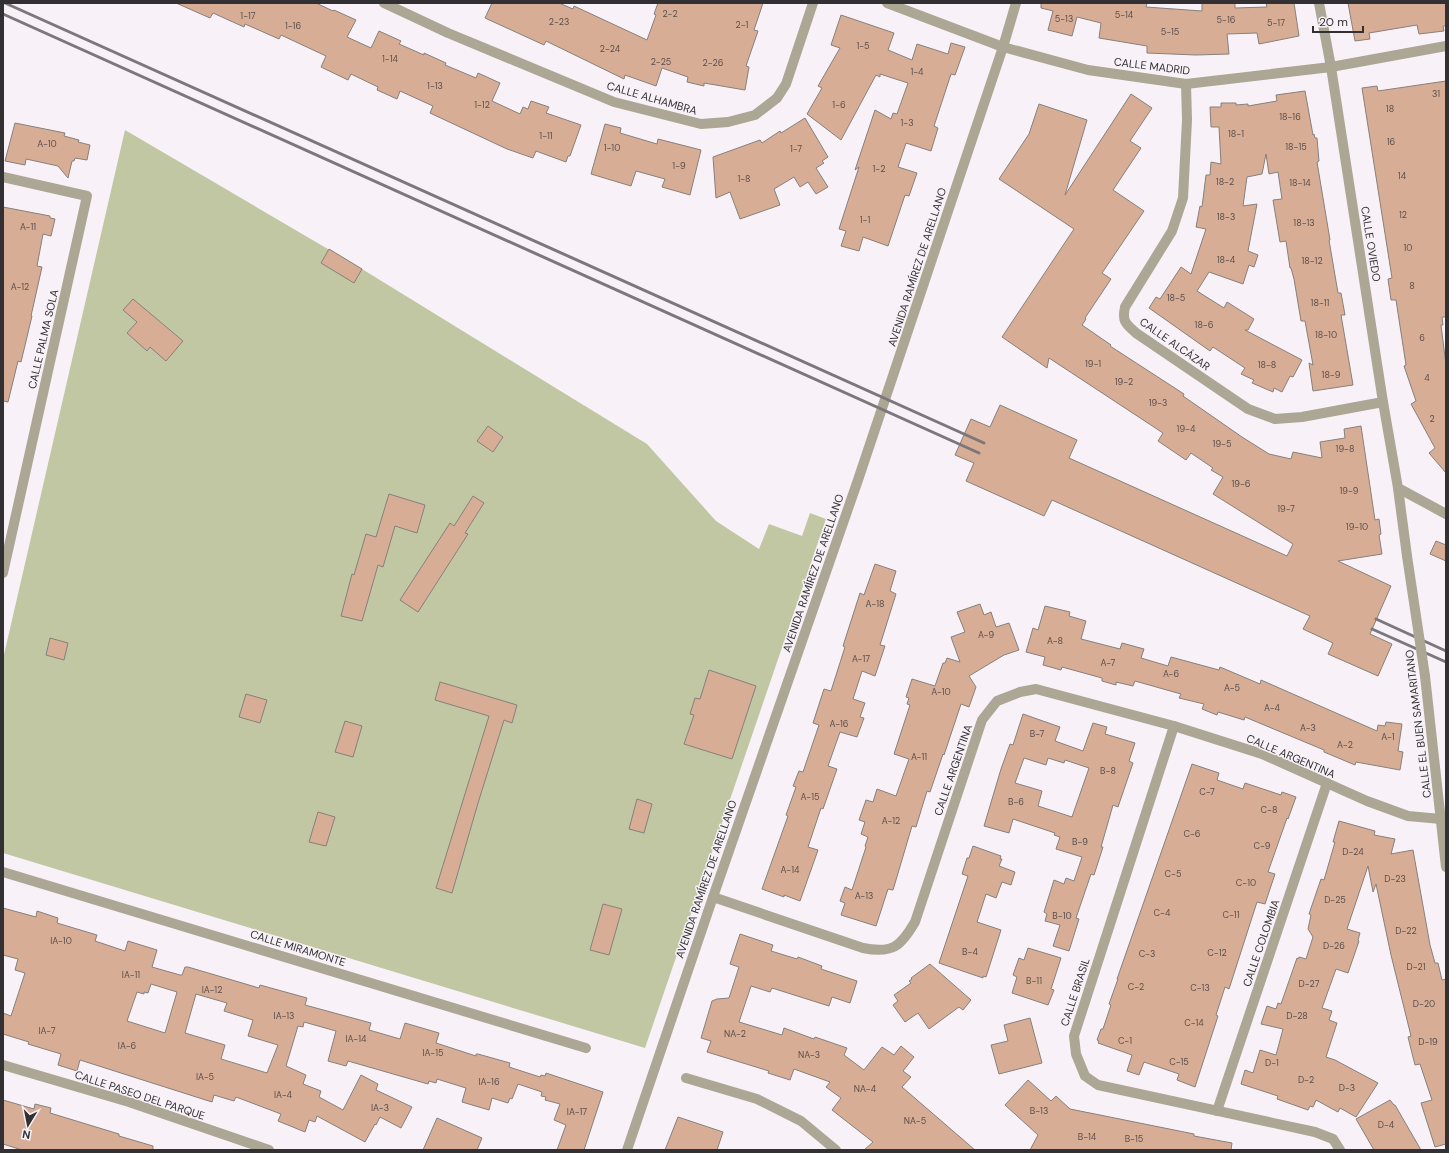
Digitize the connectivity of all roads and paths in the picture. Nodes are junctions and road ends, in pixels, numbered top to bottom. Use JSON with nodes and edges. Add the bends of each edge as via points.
{"nodes":[{"id":1,"x":384,"y":3,"type":"edge"},
{"id":2,"x":813,"y":3,"type":"edge"},
{"id":3,"x":887,"y":3,"type":"edge"},
{"id":4,"x":1016,"y":3,"type":"edge"},
{"id":5,"x":1319,"y":3,"type":"edge"},
{"id":6,"x":1446,"y":46,"type":"edge"},
{"id":7,"x":1003,"y":47,"type":"junction"},
{"id":8,"x":1331,"y":67,"type":"junction"},
{"id":9,"x":1186,"y":84,"type":"junction"},
{"id":10,"x":3,"y":177,"type":"edge"},
{"id":11,"x":1383,"y":402,"type":"junction"},
{"id":12,"x":1398,"y":488,"type":"junction"},
{"id":13,"x":1446,"y":514,"type":"edge"},
{"id":14,"x":3,"y":573,"type":"edge"},
{"id":15,"x":1174,"y":726,"type":"junction"},
{"id":16,"x":1327,"y":784,"type":"junction"},
{"id":17,"x":1441,"y":819,"type":"junction"},
{"id":18,"x":1446,"y":866,"type":"edge"},
{"id":19,"x":3,"y":872,"type":"edge"},
{"id":20,"x":713,"y":897,"type":"junction"},
{"id":21,"x":586,"y":1048,"type":"dead end"},
{"id":22,"x":3,"y":1066,"type":"edge"},
{"id":23,"x":686,"y":1078,"type":"dead end"},
{"id":24,"x":1218,"y":1111,"type":"junction"},
{"id":25,"x":269,"y":1150,"type":"edge"},
{"id":26,"x":627,"y":1150,"type":"edge"},
{"id":27,"x":836,"y":1150,"type":"edge"},
{"id":28,"x":1340,"y":1150,"type":"edge"}],
"edges":[{"from":1,"to":2,"type":"street","name":"CALLE ALHAMBRA","via":[[448,33],[614,102],[701,124],[728,122],[755,115],[777,98],[786,84]]},
{"from":3,"to":7,"type":"street","name":"CALLE MADRID"},
{"from":4,"to":7,"type":"street","name":"AVENIDA RAMÍREZ DE ARELLANO"},
{"from":5,"to":8,"type":"street","name":"CALLE OVIEDO"},
{"from":6,"to":8,"type":"street","name":"CALLE MADRID"},
{"from":7,"to":9,"type":"street","name":"CALLE MADRID","via":[[1088,70]]},
{"from":7,"to":20,"type":"street","name":"AVENIDA RAMÍREZ DE ARELLANO","via":[[858,480]]},
{"from":8,"to":9,"type":"street","name":"CALLE MADRID"},
{"from":8,"to":11,"type":"street","name":"CALLE OVIEDO"},
{"from":9,"to":11,"type":"street","name":"CALLE ALCÁZAR","via":[[1183,198],[1172,231],[1125,307],[1123,318],[1127,325],[1248,409],[1274,419],[1302,417]]},
{"from":10,"to":14,"type":"street","name":"CALLE PALMA SOLA","via":[[87,196]]},
{"from":11,"to":12,"type":"street","name":"CALLE OVIEDO"},
{"from":12,"to":13,"type":"street"},
{"from":12,"to":17,"type":"street","name":"CALLE EL BUEN SAMARITANO","bridge":true,"via":[[1425,676]]},
{"from":15,"to":16,"type":"street","name":"CALLE ARGENTINA","via":[[1262,754]]},
{"from":15,"to":20,"type":"street","name":"CALLE ARGENTINA","via":[[1036,689],[997,701],[982,720],[915,922],[906,938],[892,949],[876,951],[863,948]]},
{"from":15,"to":24,"type":"street","name":"CALLE BRASIL","via":[[1074,1036],[1076,1054],[1085,1076],[1098,1085]]},
{"from":16,"to":17,"type":"street","name":"CALLE ARGENTINA","via":[[1408,816]]},
{"from":16,"to":24,"type":"street","name":"CALLE COLOMBIA"},
{"from":17,"to":18,"type":"street","name":"CALLE EL BUEN SAMARITANO"},
{"from":19,"to":21,"type":"street","name":"CALLE MIRAMONTE"},
{"from":20,"to":26,"type":"street","name":"AVENIDA RAMÍREZ DE ARELLANO"},
{"from":22,"to":25,"type":"street","name":"CALLE PASEO DEL PARQUE","via":[[129,1102]]},
{"from":23,"to":27,"type":"street","via":[[757,1099],[801,1121]]},
{"from":24,"to":28,"type":"street","name":"CALLE BRASIL","via":[[1315,1132],[1333,1140]]}]}
